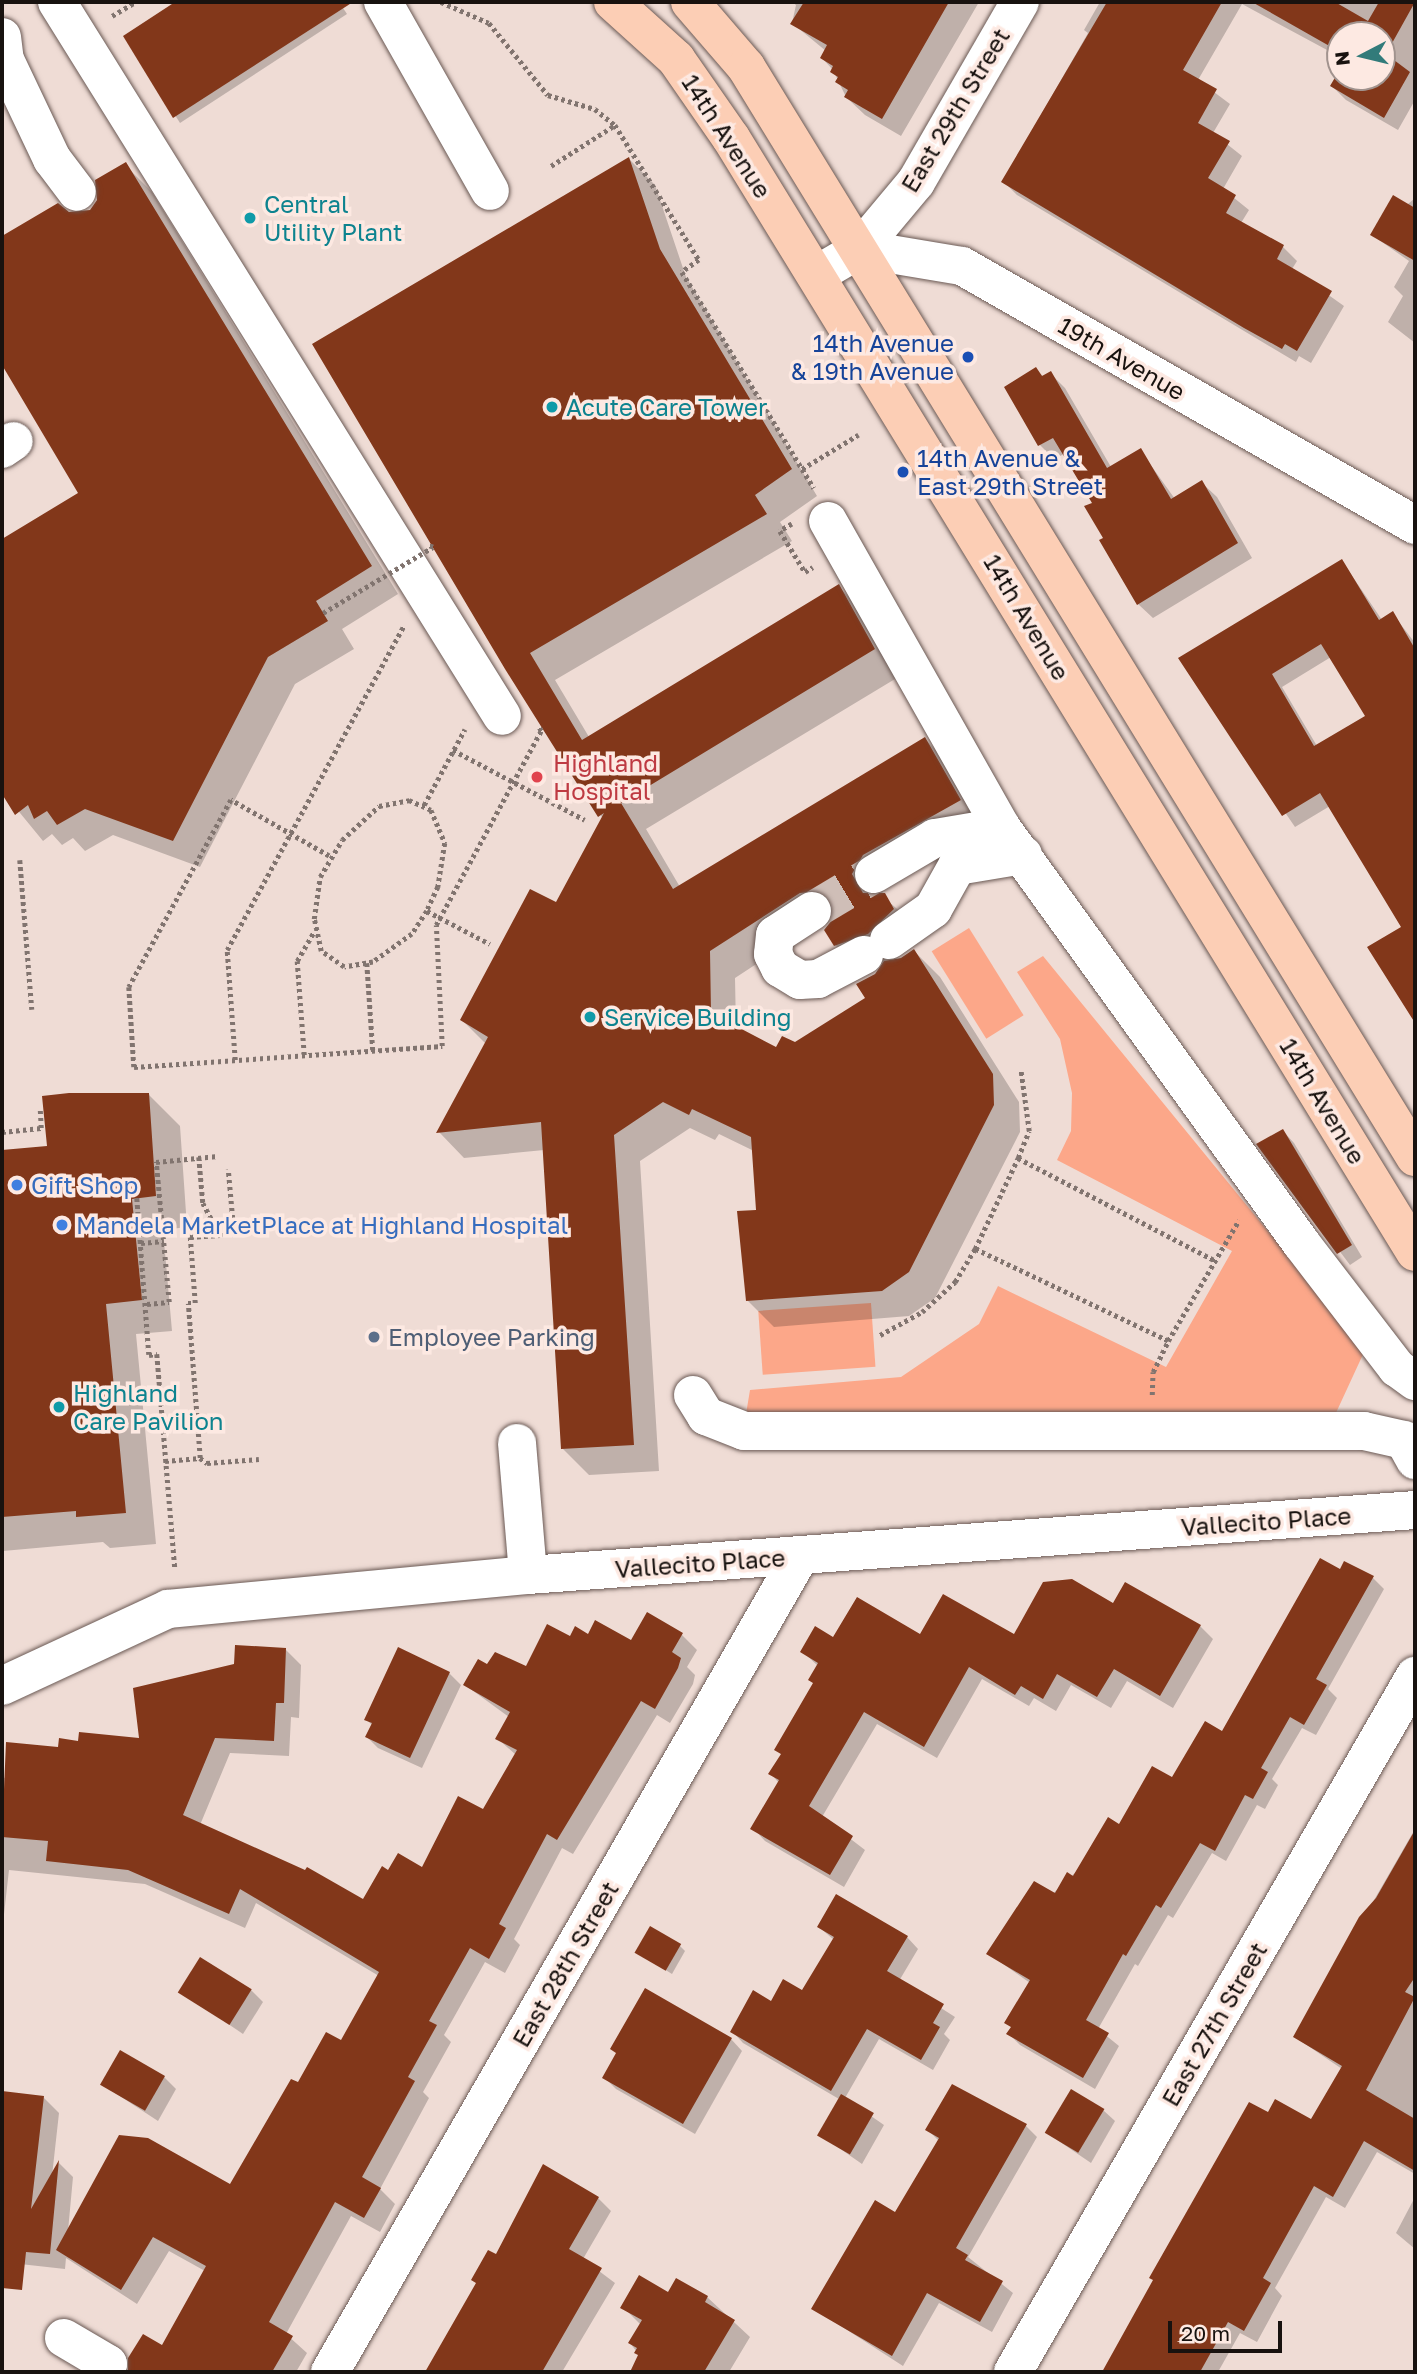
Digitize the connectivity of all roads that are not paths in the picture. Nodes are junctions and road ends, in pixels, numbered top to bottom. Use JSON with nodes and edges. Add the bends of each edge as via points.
{"nodes":[{"id":1,"x":57,"y":2,"type":"edge"},
{"id":2,"x":383,"y":2,"type":"edge"},
{"id":3,"x":613,"y":2,"type":"edge"},
{"id":4,"x":690,"y":2,"type":"edge"},
{"id":5,"x":1020,"y":2,"type":"edge"},
{"id":6,"x":2,"y":37,"type":"edge"},
{"id":7,"x":490,"y":191,"type":"dead end"},
{"id":8,"x":76,"y":192,"type":"dead end"},
{"id":9,"x":860,"y":249,"type":"junction"},
{"id":10,"x":816,"y":275,"type":"junction"},
{"id":11,"x":823,"y":508,"type":"road end"},
{"id":12,"x":1411,"y":514,"type":"edge"},
{"id":13,"x":507,"y":709,"type":"road end"},
{"id":14,"x":1012,"y":841,"type":"junction"},
{"id":15,"x":874,"y":874,"type":"tunnel mouth"},
{"id":16,"x":812,"y":911,"type":"tunnel mouth"},
{"id":17,"x":1415,"y":1157,"type":"edge"},
{"id":18,"x":1415,"y":1252,"type":"edge"},
{"id":19,"x":1415,"y":1381,"type":"edge"},
{"id":20,"x":693,"y":1395,"type":"dead end"},
{"id":21,"x":517,"y":1443,"type":"dead end"},
{"id":22,"x":1415,"y":1460,"type":"edge"},
{"id":23,"x":1415,"y":1510,"type":"edge"},
{"id":24,"x":800,"y":1556,"type":"junction"},
{"id":25,"x":528,"y":1575,"type":"junction"},
{"id":26,"x":1415,"y":1676,"type":"edge"},
{"id":27,"x":2,"y":1686,"type":"edge"},
{"id":28,"x":64,"y":2338,"type":"dead end"},
{"id":29,"x":103,"y":2372,"type":"edge"},
{"id":30,"x":330,"y":2372,"type":"edge"},
{"id":31,"x":1013,"y":2372,"type":"edge"}],
"edges":[{"from":1,"to":13,"type":"street","via":[[423,590]]},
{"from":2,"to":7,"type":"street"},
{"from":3,"to":10,"type":"main road","name":"14th Avenue","via":[[676,59]]},
{"from":4,"to":9,"type":"main road","name":"14th Avenue","via":[[746,66]]},
{"from":5,"to":9,"type":"street","name":"East 29th Street","via":[[916,182]]},
{"from":6,"to":8,"type":"street","via":[[5,60],[52,159]]},
{"from":9,"to":10,"type":"street"},
{"from":9,"to":12,"type":"street","name":"19th Avenue","via":[[962,267]]},
{"from":9,"to":17,"type":"main road","name":"14th Avenue"},
{"from":10,"to":18,"type":"main road","name":"14th Avenue"},
{"from":11,"to":14,"type":"street"},
{"from":14,"to":15,"type":"street","via":[[935,838]]},
{"from":14,"to":16,"type":"street","via":[[957,866],[933,909],[876,947],[818,979],[800,979],[780,968],[773,954],[775,935]]},
{"from":14,"to":19,"type":"street","via":[[1264,1190],[1397,1368]]},
{"from":20,"to":22,"type":"street","via":[[706,1416],[744,1432],[1364,1431],[1404,1440]]},
{"from":21,"to":25,"type":"street"},
{"from":23,"to":24,"type":"street","name":"Vallecito Place"},
{"from":24,"to":25,"type":"street","name":"Vallecito Place"},
{"from":24,"to":30,"type":"street","name":"East 28th Street"},
{"from":25,"to":27,"type":"street","name":"Vallecito Place","via":[[168,1609]]},
{"from":26,"to":31,"type":"street","name":"East 27th Street"},
{"from":28,"to":29,"type":"street","via":[[107,2364]]}]}
